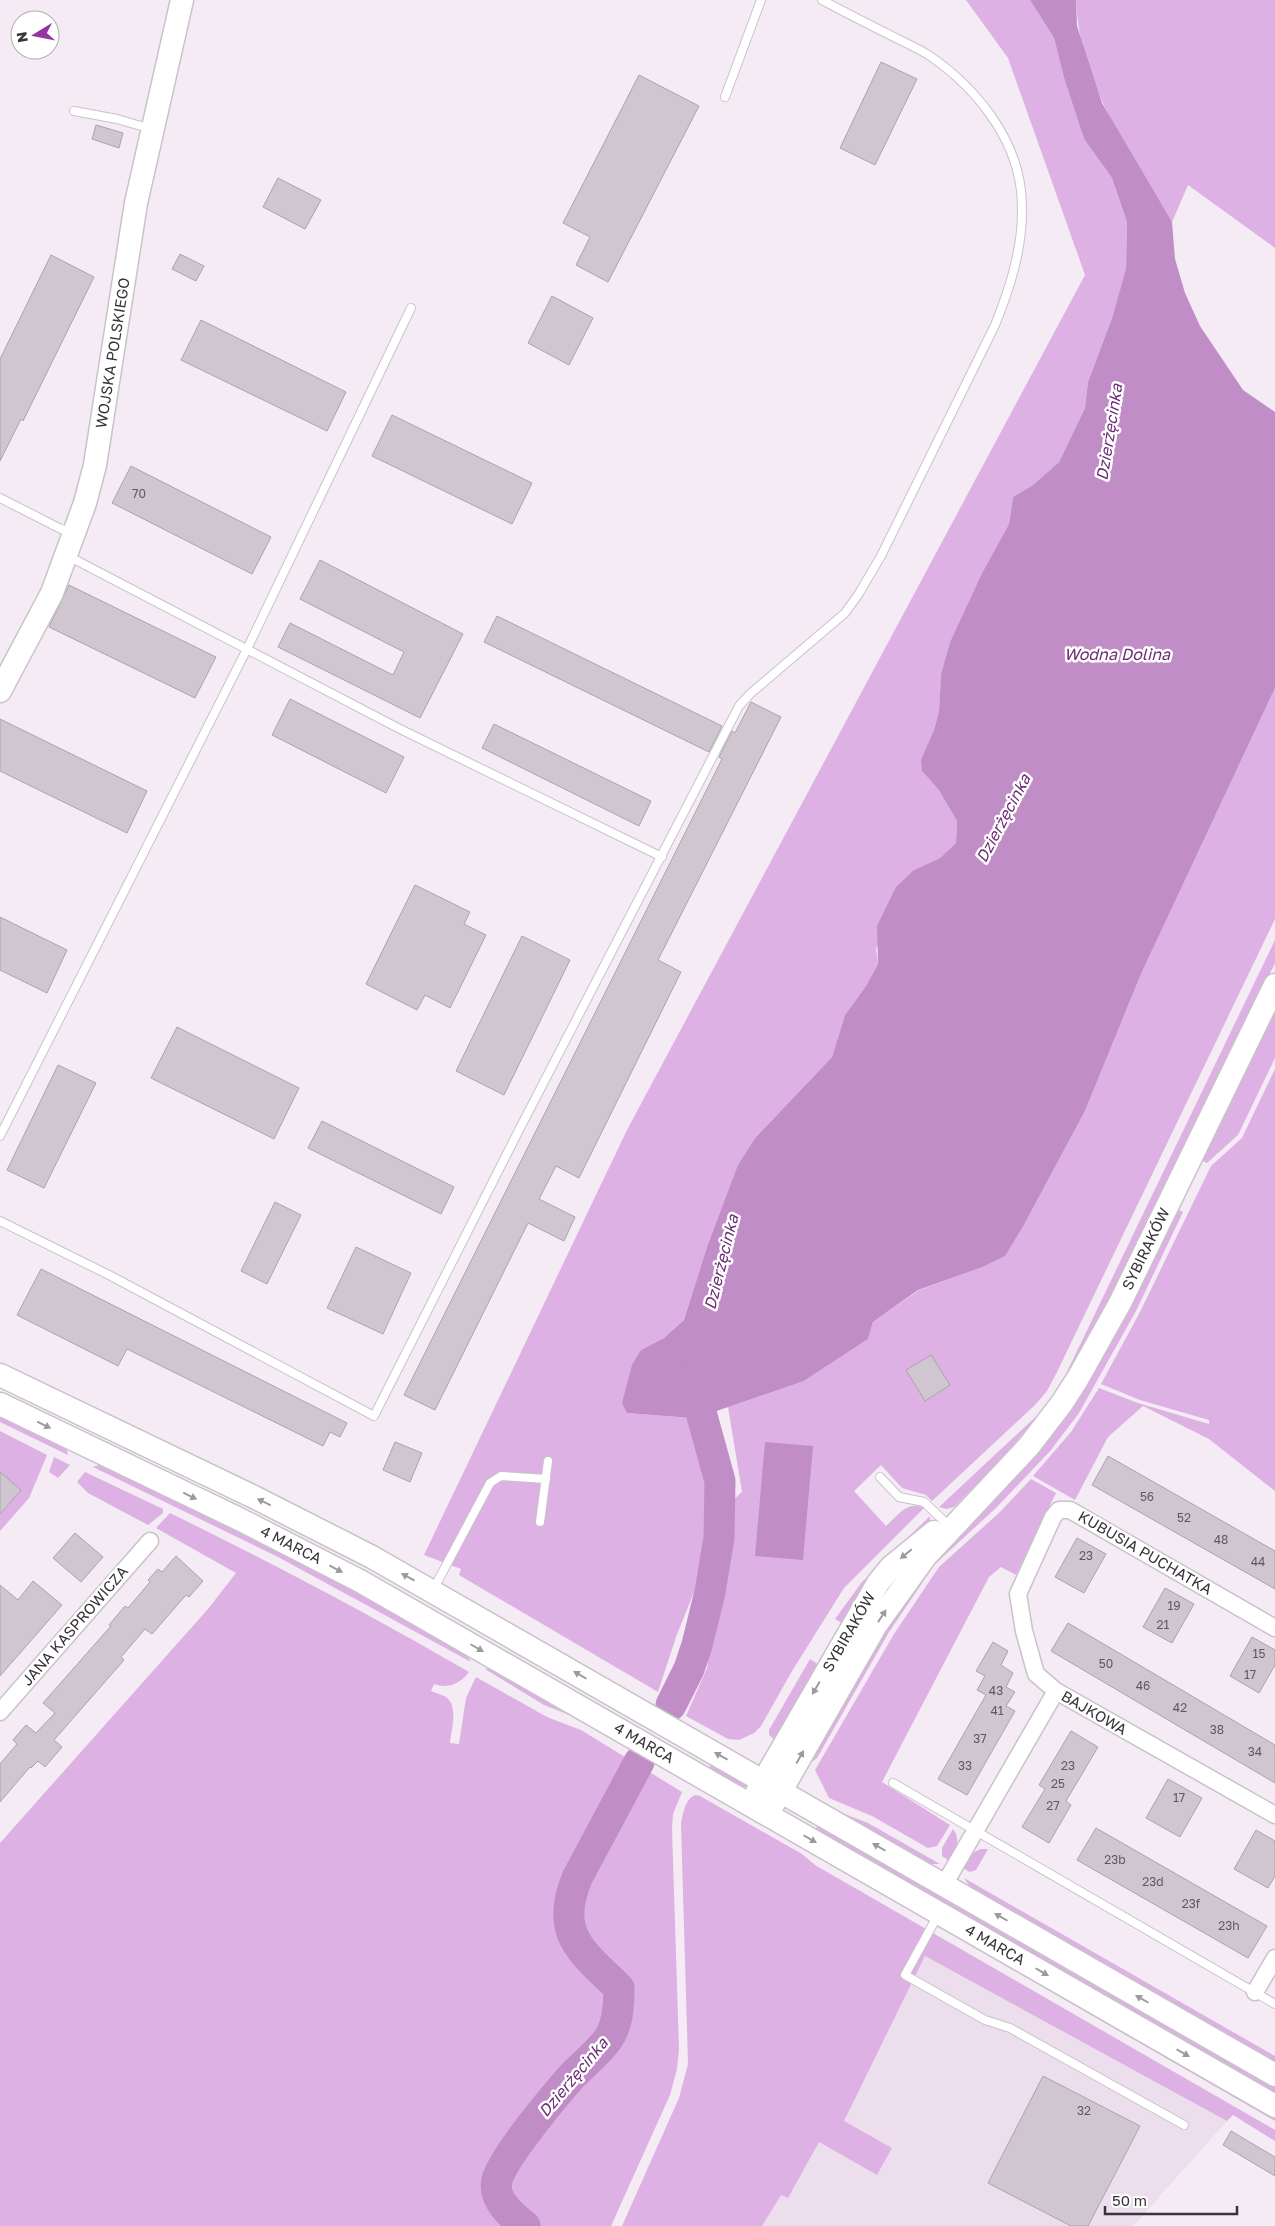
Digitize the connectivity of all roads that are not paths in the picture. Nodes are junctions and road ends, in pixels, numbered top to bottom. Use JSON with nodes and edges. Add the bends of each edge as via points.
{"nodes":[{"id":1,"x":182,"y":0,"type":"edge"},
{"id":2,"x":761,"y":0,"type":"edge"},
{"id":3,"x":822,"y":0,"type":"edge"},
{"id":4,"x":725,"y":97,"type":"dead end"},
{"id":5,"x":74,"y":111,"type":"dead end"},
{"id":6,"x":153,"y":130,"type":"junction"},
{"id":7,"x":411,"y":308,"type":"dead end"},
{"id":8,"x":0,"y":498,"type":"edge"},
{"id":9,"x":75,"y":533,"type":"junction"},
{"id":10,"x":67,"y":555,"type":"junction"},
{"id":11,"x":247,"y":649,"type":"junction"},
{"id":12,"x":0,"y":691,"type":"edge"},
{"id":13,"x":662,"y":857,"type":"junction"},
{"id":14,"x":1275,"y":985,"type":"edge"},
{"id":15,"x":0,"y":1136,"type":"edge"},
{"id":16,"x":0,"y":1221,"type":"edge"},
{"id":17,"x":0,"y":1375,"type":"edge"},
{"id":18,"x":0,"y":1404,"type":"edge"},
{"id":19,"x":548,"y":1461,"type":"dead end"},
{"id":20,"x":880,"y":1477,"type":"dead end"},
{"id":21,"x":546,"y":1479,"type":"junction"},
{"id":22,"x":985,"y":1491,"type":"junction"},
{"id":23,"x":540,"y":1522,"type":"dead end"},
{"id":24,"x":945,"y":1522,"type":"junction"},
{"id":25,"x":150,"y":1541,"type":"dead end"},
{"id":26,"x":433,"y":1590,"type":"junction"},
{"id":27,"x":1275,"y":1628,"type":"edge"},
{"id":28,"x":1056,"y":1691,"type":"junction"},
{"id":29,"x":0,"y":1712,"type":"edge"},
{"id":30,"x":893,"y":1784,"type":"dead end"},
{"id":31,"x":772,"y":1786,"type":"junction"},
{"id":32,"x":759,"y":1809,"type":"junction"},
{"id":33,"x":1275,"y":1815,"type":"edge"},
{"id":34,"x":974,"y":1831,"type":"junction"},
{"id":35,"x":944,"y":1885,"type":"junction"},
{"id":36,"x":939,"y":1913,"type":"junction"},
{"id":37,"x":1275,"y":1958,"type":"edge"},
{"id":38,"x":1256,"y":1992,"type":"junction"},
{"id":39,"x":1275,"y":2004,"type":"edge"},
{"id":40,"x":1275,"y":2075,"type":"edge"},
{"id":41,"x":1275,"y":2106,"type":"edge"},
{"id":42,"x":1184,"y":2125,"type":"dead end"}],
"edges":[{"from":1,"to":6,"type":"main road","name":"WOJSKA POLSKIEGO"},
{"from":2,"to":4,"type":"lane"},
{"from":3,"to":13,"type":"lane","via":[[929,55],[974,94],[997,124],[1012,157],[1021,191],[1016,264],[995,325],[877,564],[845,613],[739,706]]},
{"from":5,"to":6,"type":"lane"},
{"from":6,"to":9,"type":"main road","name":"WOJSKA POLSKIEGO","via":[[136,203],[95,465]]},
{"from":7,"to":11,"type":"lane"},
{"from":8,"to":9,"type":"lane"},
{"from":9,"to":10,"type":"main road","name":"WOJSKA POLSKIEGO"},
{"from":10,"to":11,"type":"lane"},
{"from":10,"to":12,"type":"main road","name":"WOJSKA POLSKIEGO","via":[[52,593]]},
{"from":11,"to":13,"type":"lane","via":[[400,729]]},
{"from":11,"to":15,"type":"lane"},
{"from":13,"to":16,"type":"lane","via":[[374,1416],[109,1275]]},
{"from":14,"to":22,"type":"main road","name":"SYBIRAKÓW","via":[[1094,1352],[1050,1420]]},
{"from":26,"to":17,"type":"main road","name":"4 MARCA","one_way":true,"via":[[280,1510]]},
{"from":18,"to":32,"type":"main road","name":"4 MARCA","one_way":true,"via":[[360,1581]]},
{"from":19,"to":21,"type":"lane"},
{"from":20,"to":24,"type":"lane","via":[[898,1497],[924,1502]]},
{"from":21,"to":23,"type":"lane"},
{"from":21,"to":26,"type":"lane","via":[[501,1476],[490,1484]]},
{"from":22,"to":24,"type":"main road","name":"SYBIRAKÓW"},
{"from":31,"to":22,"type":"main road","name":"SYBIRAKÓW","one_way":true,"via":[[886,1610],[926,1557]]},
{"from":24,"to":31,"type":"main road","name":"SYBIRAKÓW","one_way":true,"via":[[894,1564],[878,1583]]},
{"from":25,"to":29,"type":"street","name":"JANA KASPROWICZA"},
{"from":31,"to":26,"type":"main road","name":"4 MARCA","one_way":true},
{"from":27,"to":28,"type":"street","name":"KUBUSIA PUCHATKA","via":[[1070,1510],[1060,1510],[1053,1516],[1018,1594],[1036,1674]]},
{"from":28,"to":33,"type":"street","name":"BAJKOWA"},
{"from":28,"to":34,"type":"street","name":"BAJKOWA"},
{"from":30,"to":34,"type":"lane"},
{"from":31,"to":32,"type":"main road","name":"SYBIRAKÓW"},
{"from":35,"to":31,"type":"main road","name":"4 MARCA","one_way":true},
{"from":32,"to":36,"type":"main road","name":"4 MARCA","one_way":true},
{"from":34,"to":35,"type":"street","name":"BAJKOWA"},
{"from":34,"to":38,"type":"lane"},
{"from":40,"to":35,"type":"main road","name":"4 MARCA","one_way":true},
{"from":36,"to":41,"type":"main road","name":"4 MARCA","one_way":true},
{"from":36,"to":42,"type":"lane","via":[[905,1975],[984,2020],[1010,2028]]},
{"from":37,"to":38,"type":"street"},
{"from":38,"to":39,"type":"lane"}]}
